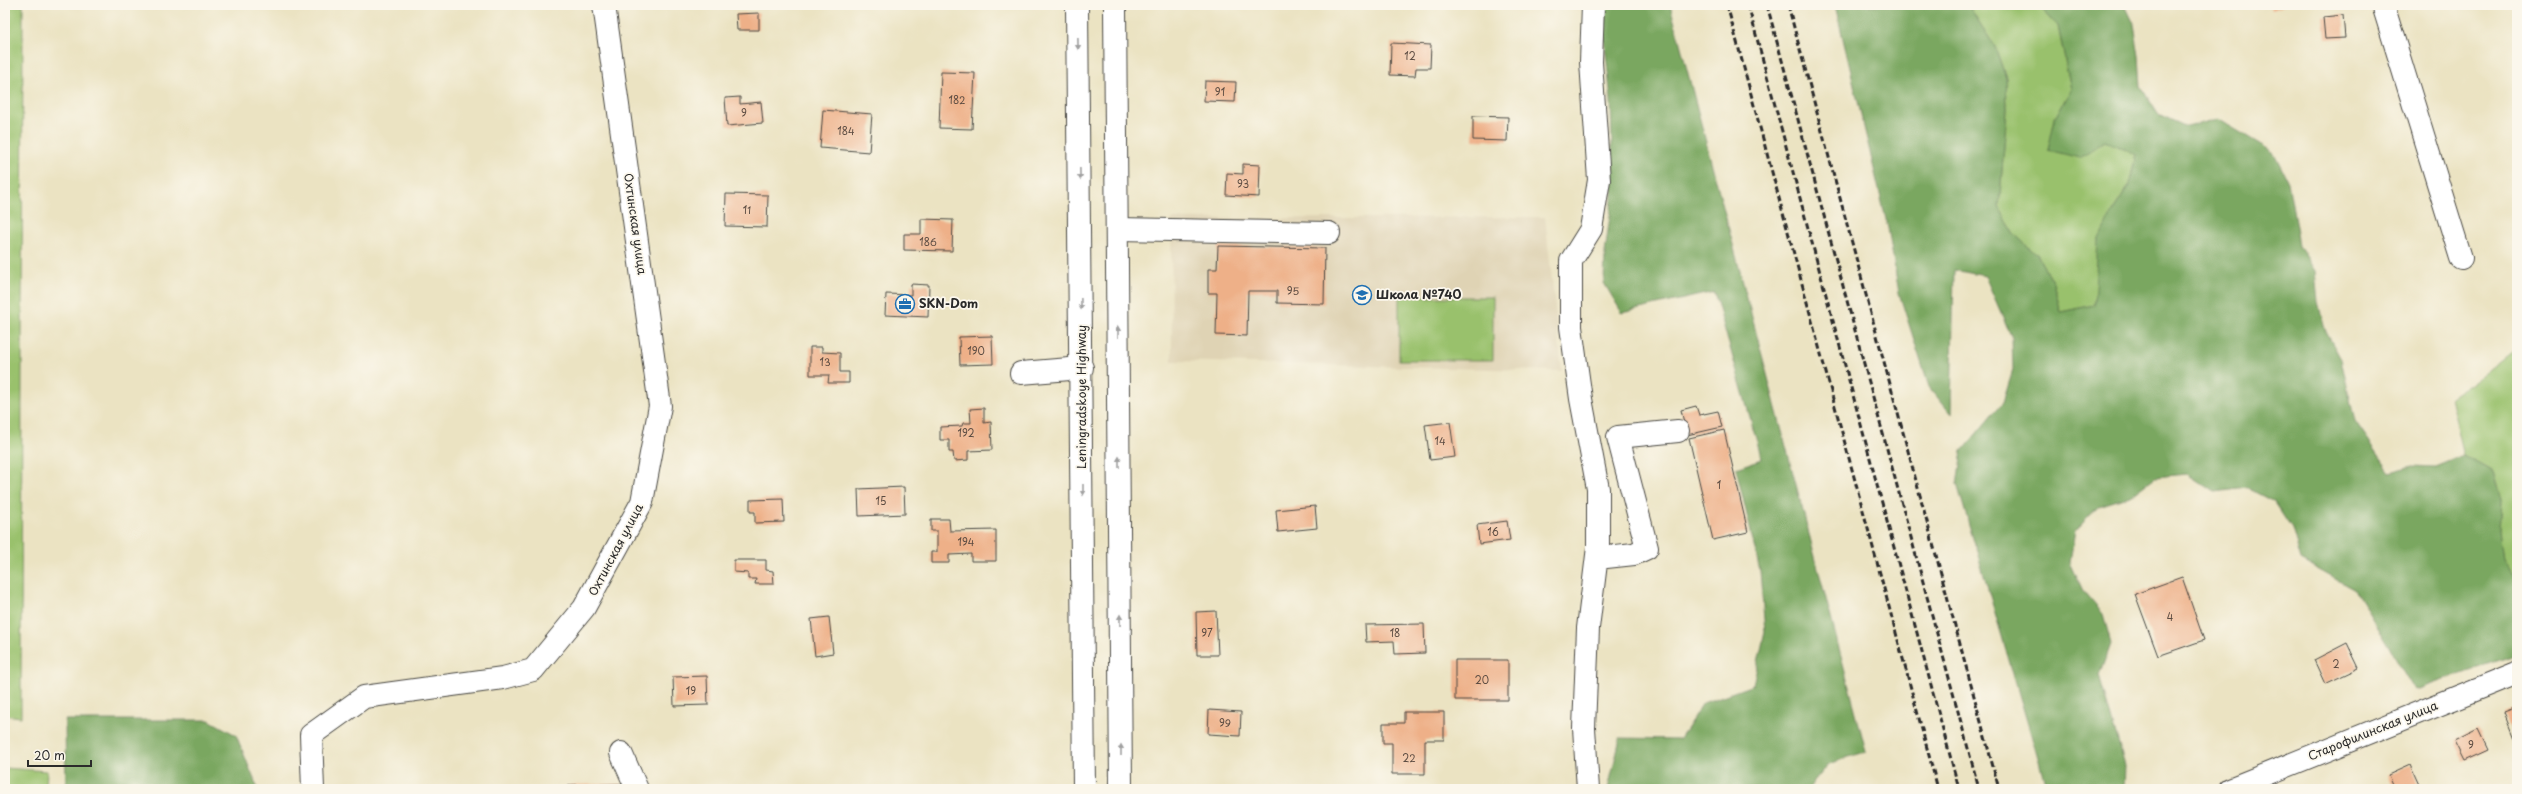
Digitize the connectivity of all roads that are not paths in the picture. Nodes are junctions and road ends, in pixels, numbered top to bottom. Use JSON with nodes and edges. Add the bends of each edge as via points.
{"nodes":[{"id":1,"x":604,"y":5,"type":"edge"},
{"id":2,"x":1078,"y":5,"type":"edge"},
{"id":3,"x":1115,"y":5,"type":"edge"},
{"id":4,"x":1593,"y":5,"type":"edge"},
{"id":5,"x":2383,"y":5,"type":"edge"},
{"id":6,"x":1118,"y":229,"type":"junction"},
{"id":7,"x":1329,"y":232,"type":"dead end"},
{"id":8,"x":2461,"y":258,"type":"dead end"},
{"id":9,"x":1082,"y":368,"type":"junction"},
{"id":10,"x":1021,"y":373,"type":"dead end"},
{"id":11,"x":1678,"y":431,"type":"dead end"},
{"id":12,"x":1597,"y":558,"type":"junction"},
{"id":13,"x":2517,"y":673,"type":"edge"},
{"id":14,"x":621,"y":753,"type":"dead end"},
{"id":15,"x":313,"y":789,"type":"edge"},
{"id":16,"x":637,"y":789,"type":"edge"},
{"id":17,"x":1084,"y":789,"type":"edge"},
{"id":18,"x":1121,"y":789,"type":"edge"},
{"id":19,"x":1588,"y":789,"type":"edge"},
{"id":20,"x":2230,"y":789,"type":"edge"}],
"edges":[{"from":1,"to":15,"type":"main road","name":"Охтинская улица","via":[[660,406],[642,502],[584,608],[533,670],[503,678],[364,697],[311,735]]},
{"from":2,"to":9,"type":"main road","name":"Leningradskoye Highway","one_way":true},
{"from":3,"to":6,"type":"main road"},
{"from":4,"to":12,"type":"main road","via":[[1591,62],[1599,180],[1591,228],[1571,261],[1571,327],[1598,489]]},
{"from":5,"to":8,"type":"main road"},
{"from":6,"to":7,"type":"main road"},
{"from":18,"to":6,"type":"main road","one_way":true},
{"from":9,"to":10,"type":"main road"},
{"from":9,"to":17,"type":"main road","name":"Leningradskoye Highway","one_way":true},
{"from":11,"to":12,"type":"main road","via":[[1618,437],[1647,548],[1634,554]]},
{"from":12,"to":19,"type":"main road","via":[[1588,628],[1584,728]]},
{"from":13,"to":20,"type":"main road","name":"Старофилинская улица"},
{"from":14,"to":16,"type":"main road"}]}
